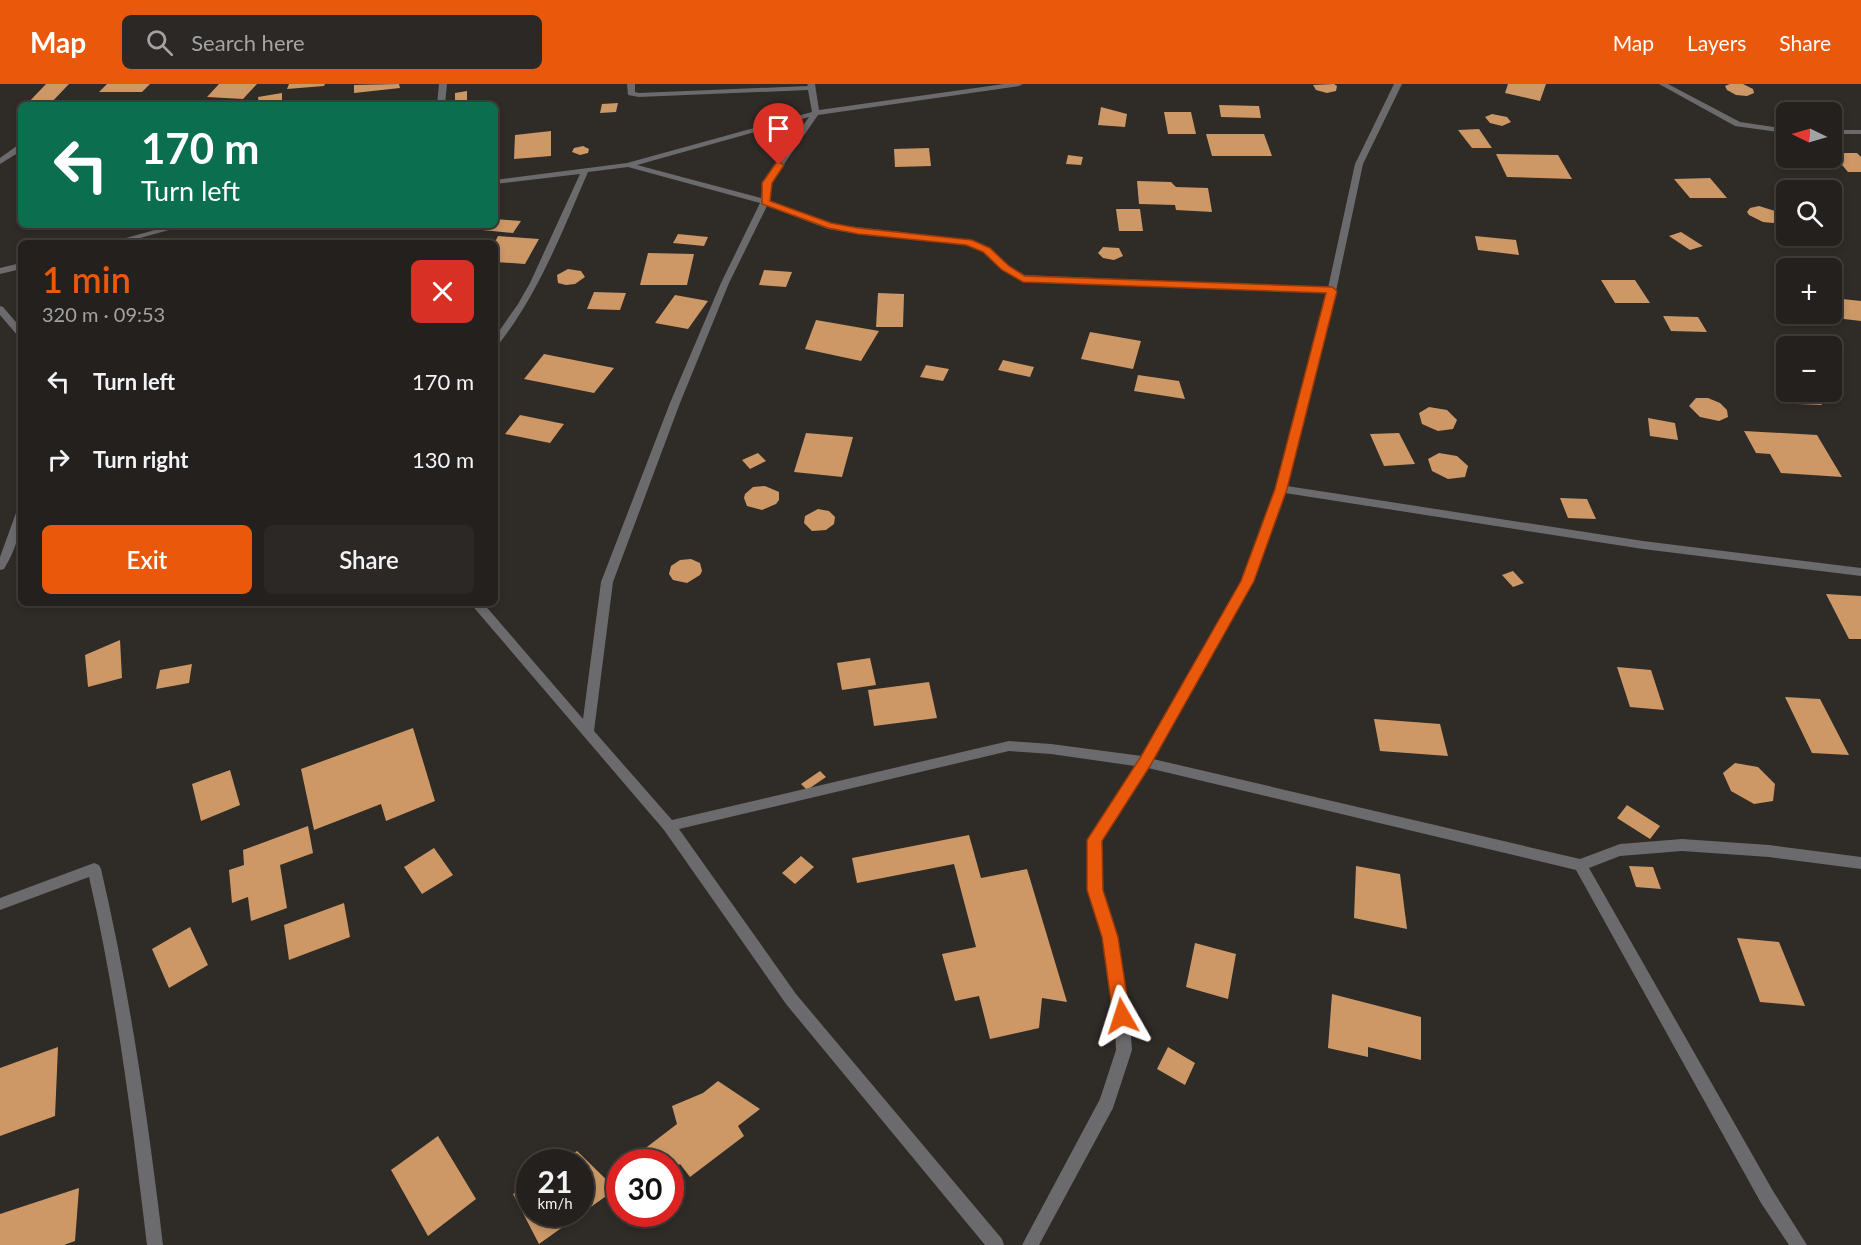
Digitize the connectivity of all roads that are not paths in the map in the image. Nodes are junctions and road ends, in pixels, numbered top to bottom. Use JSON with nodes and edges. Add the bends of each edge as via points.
{"nodes":[{"id":1,"x":443,"y":84,"type":"edge"},
{"id":2,"x":631,"y":84,"type":"edge"},
{"id":3,"x":1020,"y":84,"type":"edge"},
{"id":4,"x":1398,"y":84,"type":"edge"},
{"id":5,"x":1663,"y":84,"type":"edge"},
{"id":6,"x":811,"y":86,"type":"edge"},
{"id":7,"x":441,"y":102,"type":"edge"},
{"id":8,"x":816,"y":112,"type":"junction"},
{"id":9,"x":1776,"y":130,"type":"edge"},
{"id":10,"x":1842,"y":132,"type":"edge"},
{"id":11,"x":1861,"y":132,"type":"edge"},
{"id":12,"x":18,"y":149,"type":"edge"},
{"id":13,"x":0,"y":162,"type":"edge"},
{"id":14,"x":628,"y":165,"type":"junction"},
{"id":15,"x":585,"y":171,"type":"junction"},
{"id":16,"x":498,"y":182,"type":"edge"},
{"id":17,"x":765,"y":202,"type":"junction"},
{"id":18,"x":171,"y":228,"type":"edge"},
{"id":19,"x":124,"y":240,"type":"edge"},
{"id":20,"x":18,"y":267,"type":"edge"},
{"id":21,"x":0,"y":271,"type":"edge"},
{"id":22,"x":1332,"y":291,"type":"junction"},
{"id":23,"x":0,"y":309,"type":"edge"},
{"id":24,"x":18,"y":330,"type":"edge"},
{"id":25,"x":498,"y":340,"type":"edge"},
{"id":26,"x":1281,"y":489,"type":"junction"},
{"id":27,"x":18,"y":522,"type":"edge"},
{"id":28,"x":0,"y":566,"type":"edge"},
{"id":29,"x":1861,"y":572,"type":"edge"},
{"id":30,"x":479,"y":606,"type":"edge"},
{"id":31,"x":588,"y":732,"type":"junction"},
{"id":32,"x":1145,"y":762,"type":"junction"},
{"id":33,"x":669,"y":826,"type":"junction"},
{"id":34,"x":1861,"y":863,"type":"edge"},
{"id":35,"x":1580,"y":865,"type":"junction"},
{"id":36,"x":0,"y":904,"type":"edge"},
{"id":37,"x":155,"y":1245,"type":"edge"},
{"id":38,"x":996,"y":1245,"type":"edge"},
{"id":39,"x":1030,"y":1245,"type":"edge"},
{"id":40,"x":1799,"y":1245,"type":"edge"}],
"edges":[{"from":1,"to":7,"type":"street"},
{"from":2,"to":6,"type":"street","via":[[631,93],[639,95]]},
{"from":3,"to":8,"type":"street"},
{"from":4,"to":22,"type":"street","via":[[1359,164]]},
{"from":5,"to":9,"type":"street","via":[[1738,124]]},
{"from":6,"to":8,"type":"street"},
{"from":8,"to":14,"type":"street"},
{"from":8,"to":17,"type":"street","via":[[767,183]]},
{"from":10,"to":11,"type":"street"},
{"from":12,"to":13,"type":"street"},
{"from":14,"to":15,"type":"street"},
{"from":14,"to":17,"type":"street"},
{"from":15,"to":16,"type":"street"},
{"from":15,"to":25,"type":"street","via":[[523,303]]},
{"from":17,"to":22,"type":"street","via":[[838,227],[968,242],[986,250],[1023,279]]},
{"from":17,"to":31,"type":"street","via":[[675,403],[607,582]]},
{"from":18,"to":19,"type":"street"},
{"from":20,"to":21,"type":"street"},
{"from":22,"to":26,"type":"street"},
{"from":23,"to":24,"type":"street"},
{"from":26,"to":29,"type":"street","via":[[1619,543]]},
{"from":26,"to":32,"type":"street","via":[[1247,581]]},
{"from":27,"to":28,"type":"street"},
{"from":30,"to":31,"type":"street"},
{"from":31,"to":33,"type":"street"},
{"from":32,"to":33,"type":"street","via":[[1009,746]]},
{"from":32,"to":35,"type":"street"},
{"from":32,"to":39,"type":"street","via":[[1095,840],[1095,890],[1110,937],[1121,999],[1124,1050],[1107,1101]]},
{"from":33,"to":38,"type":"street","via":[[790,999]]},
{"from":34,"to":35,"type":"street","via":[[1682,845],[1620,850]]},
{"from":35,"to":40,"type":"street","via":[[1767,1197]]},
{"from":36,"to":37,"type":"street","via":[[94,869],[132,1054]]}]}
